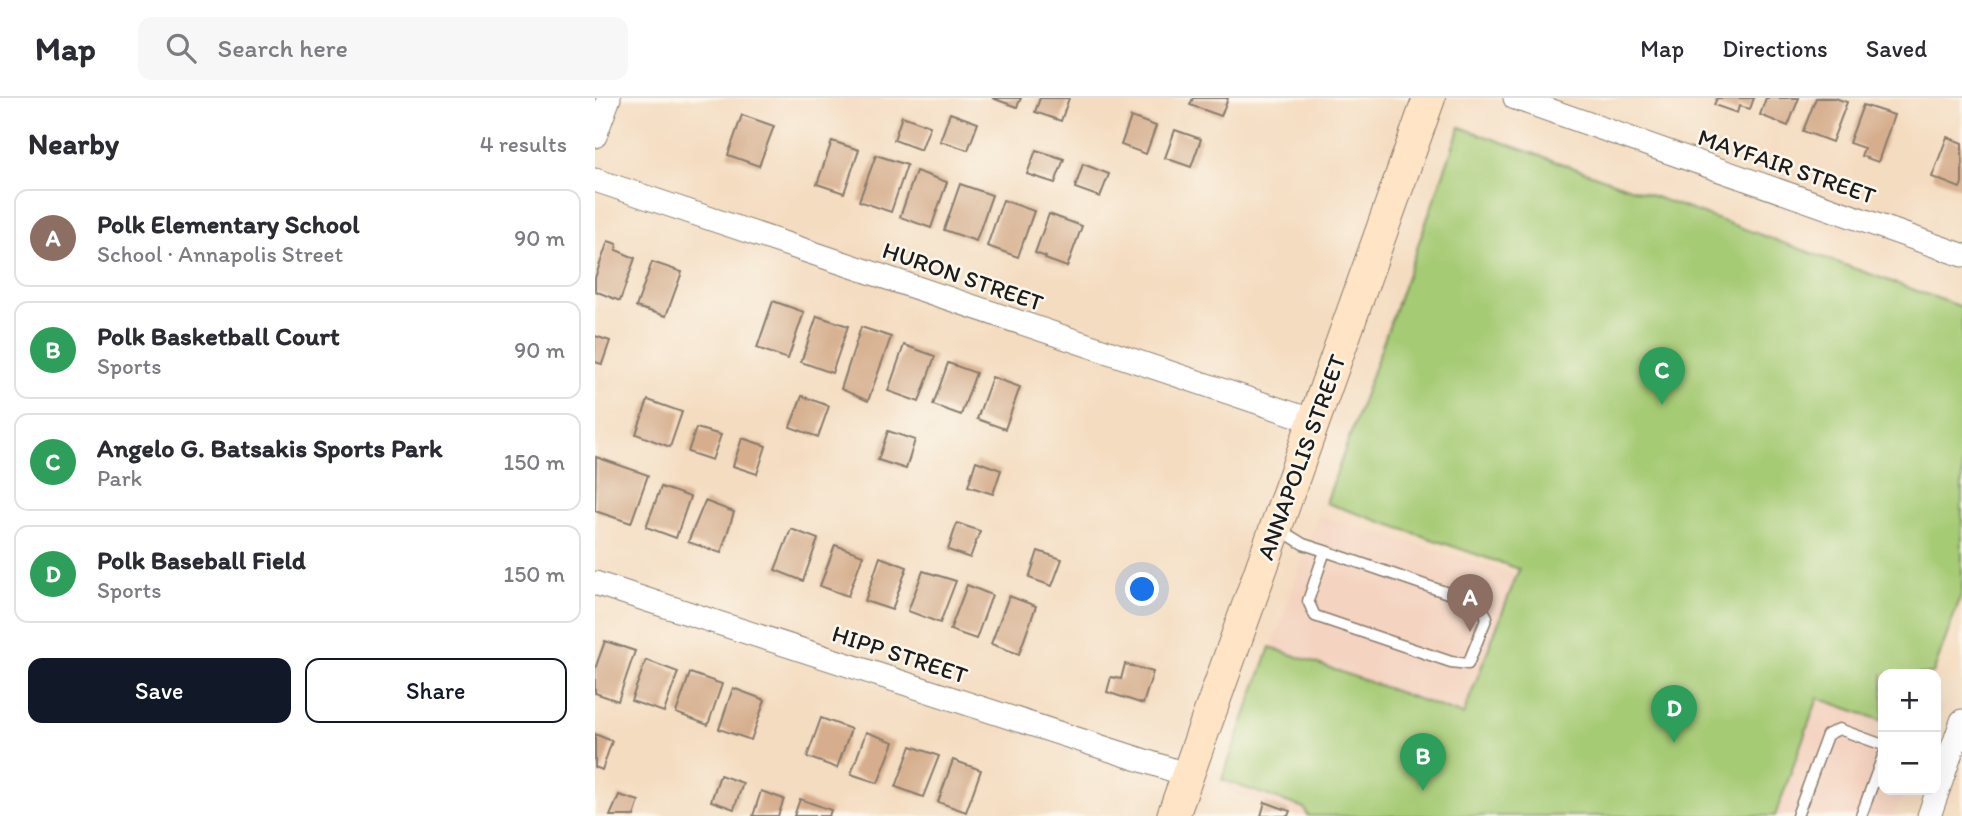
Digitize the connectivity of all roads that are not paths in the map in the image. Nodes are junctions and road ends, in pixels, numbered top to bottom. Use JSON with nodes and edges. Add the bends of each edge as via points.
{"nodes":[{"id":1,"x":609,"y":98,"type":"edge"},
{"id":2,"x":1429,"y":98,"type":"edge"},
{"id":3,"x":1515,"y":98,"type":"edge"},
{"id":4,"x":595,"y":136,"type":"edge"},
{"id":5,"x":595,"y":180,"type":"edge"},
{"id":6,"x":1962,"y":255,"type":"edge"},
{"id":7,"x":1314,"y":421,"type":"junction"},
{"id":8,"x":1276,"y":527,"type":"junction"},
{"id":9,"x":1325,"y":551,"type":"junction"},
{"id":10,"x":595,"y":583,"type":"edge"},
{"id":11,"x":1962,"y":721,"type":"edge"},
{"id":12,"x":1878,"y":743,"type":"edge"},
{"id":13,"x":1941,"y":766,"type":"edge"},
{"id":14,"x":1878,"y":770,"type":"edge"},
{"id":15,"x":1188,"y":775,"type":"junction"},
{"id":16,"x":1934,"y":795,"type":"edge"},
{"id":17,"x":1173,"y":816,"type":"edge"},
{"id":18,"x":1797,"y":816,"type":"edge"},
{"id":19,"x":1861,"y":816,"type":"edge"},
{"id":20,"x":1929,"y":816,"type":"edge"}],
"edges":[{"from":1,"to":4,"type":"street"},
{"from":2,"to":7,"type":"street","name":"ANNAPOLIS STREET"},
{"from":3,"to":6,"type":"street","name":"MAYFAIR STREET"},
{"from":5,"to":7,"type":"street","name":"HURON STREET"},
{"from":7,"to":8,"type":"street","name":"ANNAPOLIS STREET"},
{"from":8,"to":9,"type":"lane"},
{"from":8,"to":15,"type":"street","name":"ANNAPOLIS STREET"},
{"from":9,"to":9,"type":"lane","via":[[1480,604],[1487,617],[1468,664],[1315,616],[1308,601]]},
{"from":10,"to":15,"type":"street","name":"HIPP STREET"},
{"from":11,"to":13,"type":"street"},
{"from":12,"to":18,"type":"lane","via":[[1839,729],[1827,735]]},
{"from":14,"to":19,"type":"lane"},
{"from":15,"to":17,"type":"street","name":"ANNAPOLIS STREET"},
{"from":16,"to":20,"type":"street"}]}
